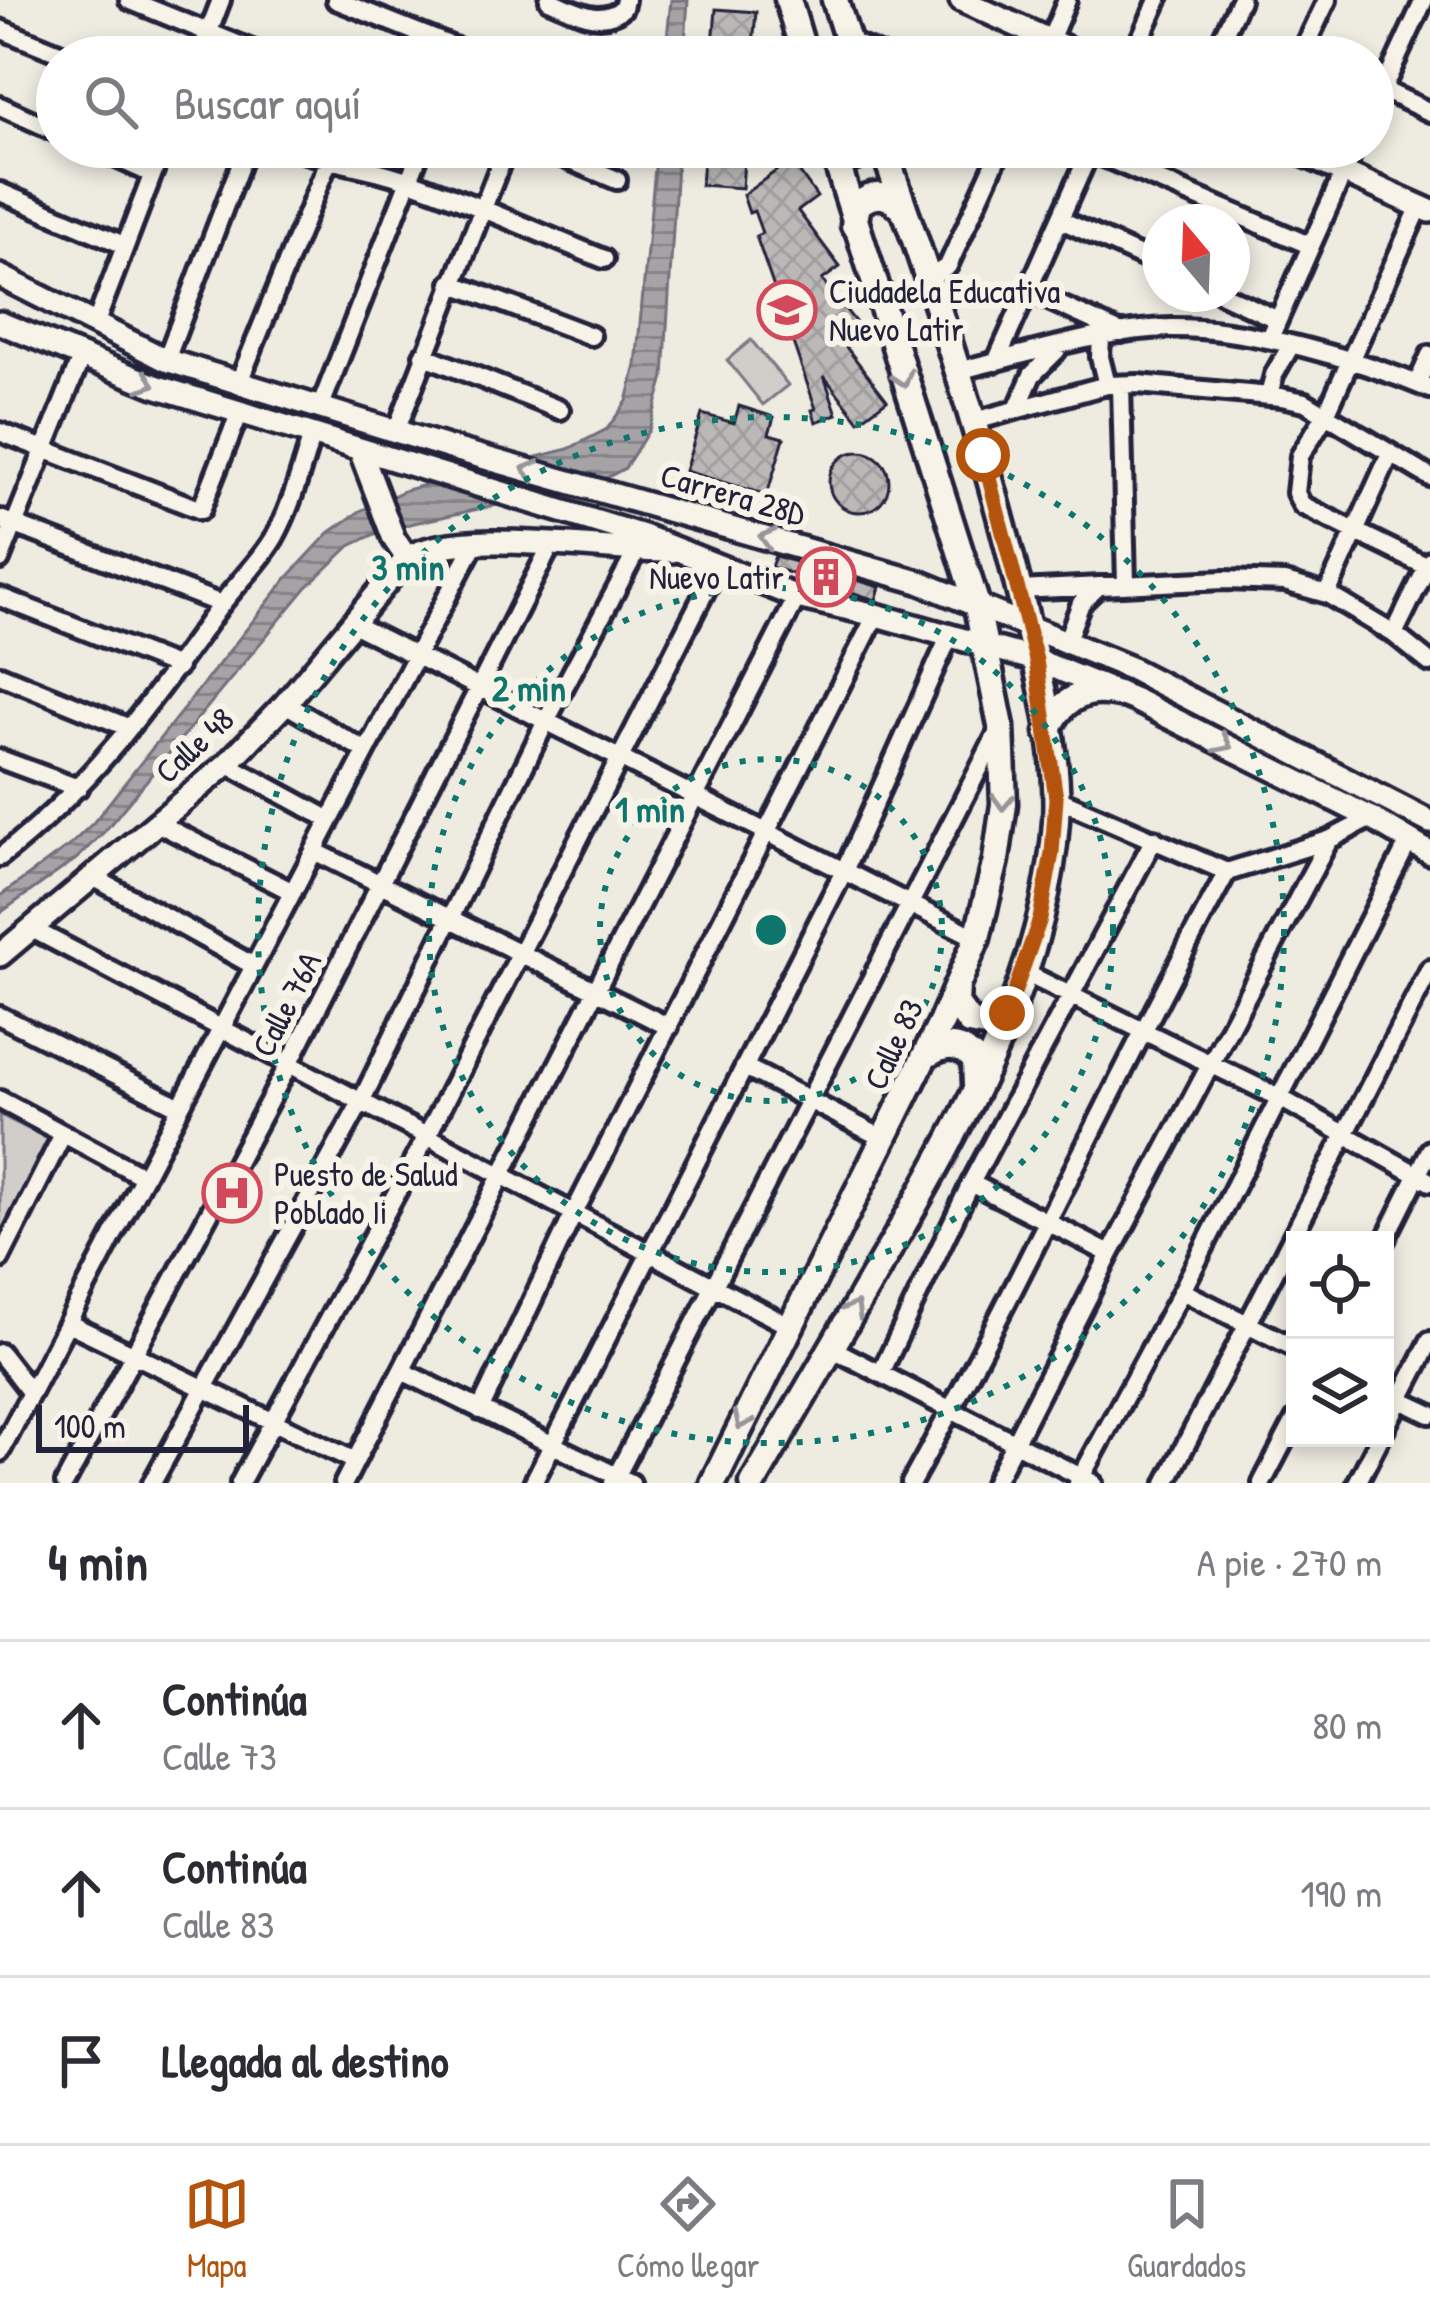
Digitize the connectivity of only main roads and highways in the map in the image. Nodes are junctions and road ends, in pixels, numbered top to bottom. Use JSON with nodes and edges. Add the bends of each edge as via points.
{"nodes":[{"id":1,"x":788,"y":0,"type":"edge"},
{"id":2,"x":835,"y":0,"type":"edge"},
{"id":3,"x":799,"y":36,"type":"edge"},
{"id":4,"x":846,"y":36,"type":"edge"},
{"id":5,"x":838,"y":168,"type":"edge"},
{"id":6,"x":891,"y":168,"type":"edge"},
{"id":7,"x":909,"y":219,"type":"junction"},
{"id":8,"x":854,"y":226,"type":"junction"},
{"id":9,"x":1118,"y":694,"type":"road end"},
{"id":10,"x":1048,"y":732,"type":"junction"},
{"id":11,"x":957,"y":982,"type":"junction"},
{"id":12,"x":1007,"y":1013,"type":"junction"},
{"id":13,"x":924,"y":1057,"type":"junction"},
{"id":14,"x":976,"y":1088,"type":"junction"},
{"id":15,"x":713,"y":1483,"type":"edge"},
{"id":16,"x":753,"y":1483,"type":"edge"}],
"edges":[{"from":1,"to":3,"type":"main road"},
{"from":2,"to":4,"type":"main road"},
{"from":5,"to":8,"type":"main road","name":"Calle 83"},
{"from":6,"to":7,"type":"main road"},
{"from":7,"to":8,"type":"main road","via":[[896,201],[876,195],[858,205]]},
{"from":7,"to":10,"type":"main road","via":[[1019,590]]},
{"from":8,"to":11,"type":"main road","name":"Calle 83","one_way":true,"via":[[976,602],[1000,726],[1004,804],[996,860]]},
{"from":9,"to":10,"type":"main road","via":[[1081,694],[1060,708]]},
{"from":10,"to":12,"type":"main road","via":[[1056,798],[1048,881]]},
{"from":11,"to":12,"type":"main road","via":[[956,1004],[969,1022],[990,1026]]},
{"from":11,"to":13,"type":"main road","name":"Calle 83"},
{"from":12,"to":14,"type":"main road"},
{"from":13,"to":14,"type":"main road","via":[[950,1045],[964,1049],[975,1060]]},
{"from":13,"to":15,"type":"main road","name":"Calle 83","one_way":true},
{"from":16,"to":14,"type":"main road","one_way":true}]}
